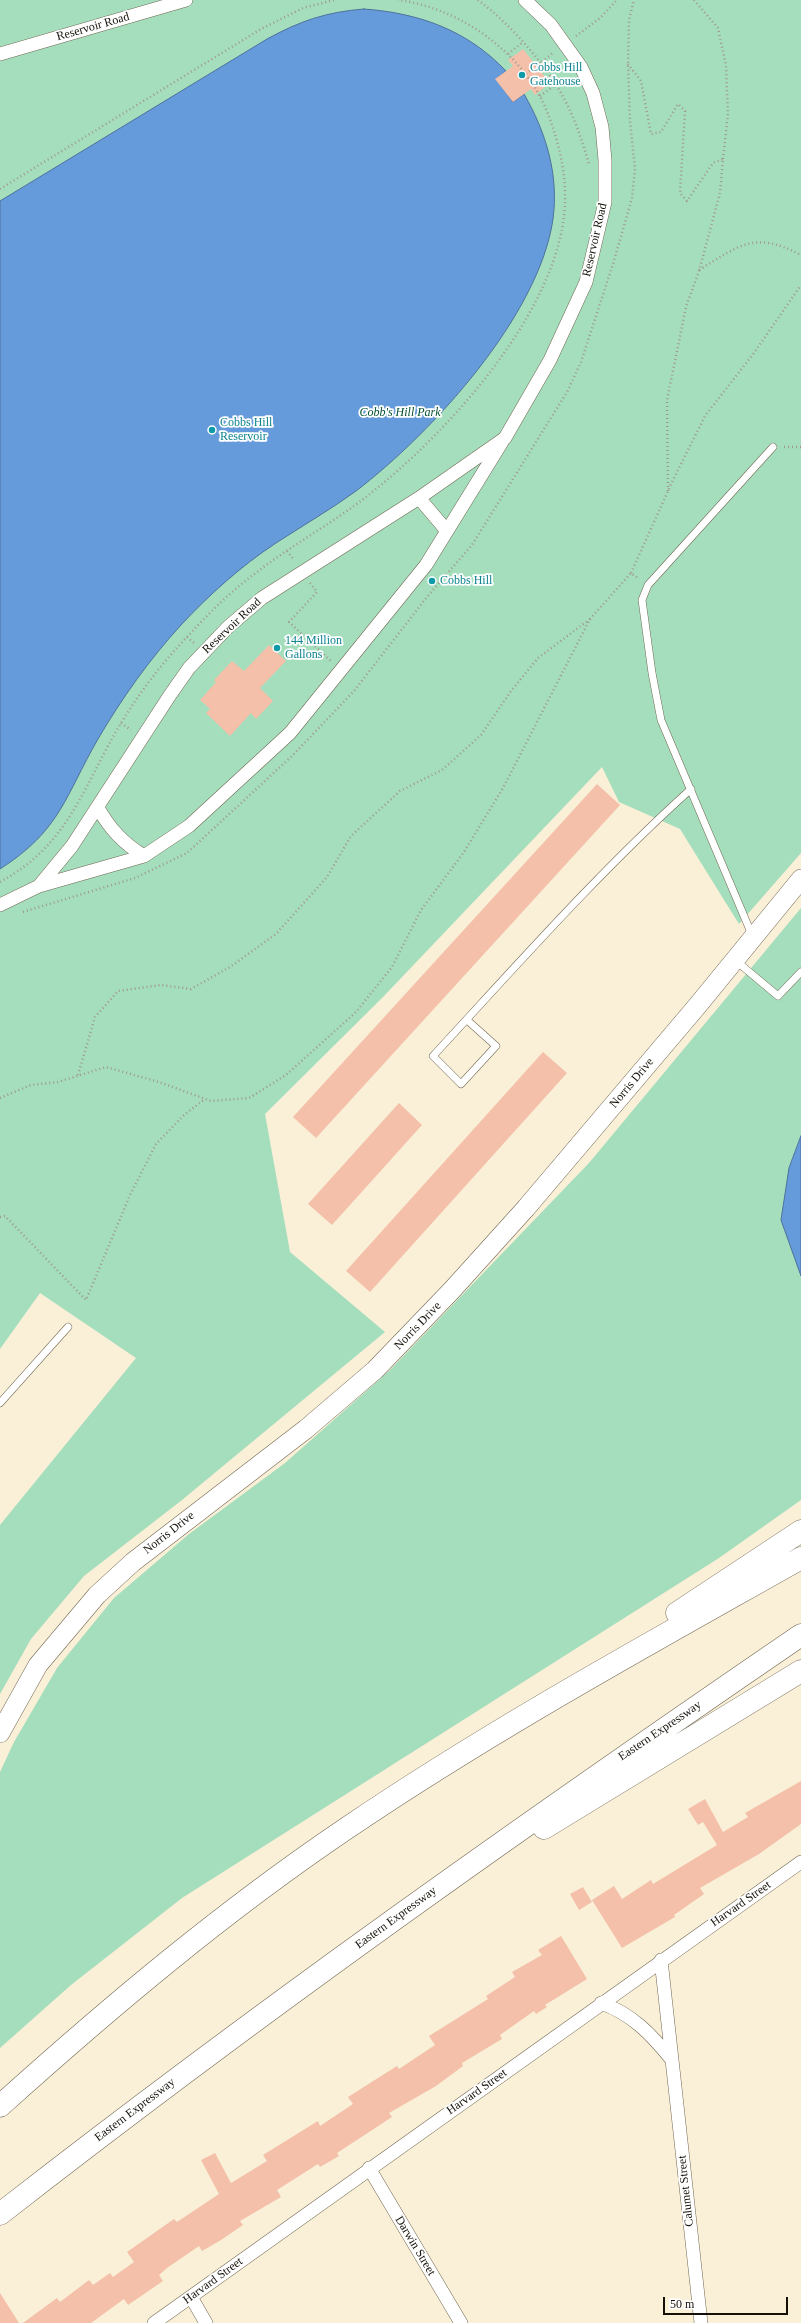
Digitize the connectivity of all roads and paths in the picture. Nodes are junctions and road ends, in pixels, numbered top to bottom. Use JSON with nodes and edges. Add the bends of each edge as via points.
{"nodes":[{"id":1,"x":186,"y":0,"type":"edge"},
{"id":2,"x":334,"y":0,"type":"edge"},
{"id":3,"x":398,"y":0,"type":"edge"},
{"id":4,"x":478,"y":0,"type":"edge"},
{"id":5,"x":525,"y":0,"type":"edge"},
{"id":6,"x":617,"y":0,"type":"edge"},
{"id":7,"x":634,"y":0,"type":"edge"},
{"id":8,"x":694,"y":0,"type":"edge"},
{"id":9,"x":574,"y":37,"type":"dead end"},
{"id":10,"x":522,"y":42,"type":"junction"},
{"id":11,"x":558,"y":49,"type":"dead end"},
{"id":12,"x":0,"y":54,"type":"edge"},
{"id":13,"x":508,"y":54,"type":"junction"},
{"id":14,"x":540,"y":64,"type":"junction"},
{"id":15,"x":628,"y":64,"type":"junction"},
{"id":16,"x":526,"y":74,"type":"junction"},
{"id":17,"x":556,"y":85,"type":"junction"},
{"id":18,"x":540,"y":96,"type":"junction"},
{"id":19,"x":723,"y":159,"type":"junction"},
{"id":20,"x":590,"y":166,"type":"dead end"},
{"id":21,"x":0,"y":189,"type":"edge"},
{"id":22,"x":801,"y":255,"type":"edge"},
{"id":23,"x":699,"y":271,"type":"junction"},
{"id":24,"x":801,"y":285,"type":"edge"},
{"id":25,"x":505,"y":438,"type":"junction"},
{"id":26,"x":801,"y":446,"type":"edge"},
{"id":27,"x":774,"y":447,"type":"joint"},
{"id":28,"x":668,"y":492,"type":"junction"},
{"id":29,"x":419,"y":498,"type":"junction"},
{"id":30,"x":447,"y":531,"type":"junction"},
{"id":31,"x":287,"y":550,"type":"junction"},
{"id":32,"x":296,"y":564,"type":"dead end"},
{"id":33,"x":631,"y":573,"type":"junction"},
{"id":34,"x":307,"y":578,"type":"dead end"},
{"id":35,"x":648,"y":585,"type":"junction"},
{"id":36,"x":590,"y":619,"type":"junction"},
{"id":37,"x":341,"y":670,"type":"junction"},
{"id":38,"x":691,"y":789,"type":"junction"},
{"id":39,"x":98,"y":808,"type":"junction"},
{"id":40,"x":144,"y":856,"type":"junction"},
{"id":41,"x":801,"y":879,"type":"edge"},
{"id":42,"x":0,"y":882,"type":"edge"},
{"id":43,"x":39,"y":886,"type":"junction"},
{"id":44,"x":0,"y":905,"type":"edge"},
{"id":45,"x":21,"y":913,"type":"dead end"},
{"id":46,"x":753,"y":937,"type":"junction"},
{"id":47,"x":735,"y":959,"type":"junction"},
{"id":48,"x":801,"y":972,"type":"edge"},
{"id":49,"x":466,"y":1020,"type":"junction"},
{"id":50,"x":78,"y":1076,"type":"junction"},
{"id":51,"x":0,"y":1098,"type":"edge"},
{"id":52,"x":205,"y":1099,"type":"junction"},
{"id":53,"x":0,"y":1217,"type":"edge"},
{"id":54,"x":68,"y":1327,"type":"dead end"},
{"id":55,"x":0,"y":1403,"type":"edge"},
{"id":56,"x":801,"y":1531,"type":"edge"},
{"id":57,"x":801,"y":1558,"type":"edge"},
{"id":58,"x":801,"y":1635,"type":"edge"},
{"id":59,"x":801,"y":1672,"type":"edge"},
{"id":60,"x":501,"y":1730,"type":"junction"},
{"id":61,"x":0,"y":1733,"type":"edge"},
{"id":62,"x":801,"y":1862,"type":"edge"},
{"id":63,"x":394,"y":1920,"type":"junction"},
{"id":64,"x":661,"y":1960,"type":"junction"},
{"id":65,"x":601,"y":2003,"type":"junction"},
{"id":66,"x":672,"y":2060,"type":"junction"},
{"id":67,"x":0,"y":2106,"type":"edge"},
{"id":68,"x":369,"y":2168,"type":"junction"},
{"id":69,"x":0,"y":2214,"type":"edge"},
{"id":70,"x":191,"y":2297,"type":"junction"},
{"id":71,"x":154,"y":2323,"type":"edge"},
{"id":72,"x":206,"y":2323,"type":"edge"},
{"id":73,"x":461,"y":2323,"type":"edge"},
{"id":74,"x":701,"y":2323,"type":"edge"}],
"edges":[{"from":1,"to":12,"type":"street","name":"Reservoir Road"},
{"from":2,"to":21,"type":"path","via":[[303,8],[261,29]]},
{"from":3,"to":13,"type":"path","via":[[426,6],[455,18]]},
{"from":4,"to":10,"type":"path","via":[[499,17]]},
{"from":5,"to":25,"type":"street","name":"Reservoir Road","via":[[566,44],[593,94],[602,127],[605,202],[586,282],[550,360]]},
{"from":6,"to":9,"type":"path","via":[[600,18]]},
{"from":7,"to":15,"type":"path","via":[[630,20]]},
{"from":8,"to":19,"type":"path","via":[[718,28],[726,66],[728,114]]},
{"from":10,"to":13,"type":"path"},
{"from":10,"to":14,"type":"path"},
{"from":11,"to":14,"type":"path"},
{"from":13,"to":16,"type":"path"},
{"from":14,"to":16,"type":"path"},
{"from":14,"to":17,"type":"path"},
{"from":15,"to":19,"type":"path","via":[[641,81],[651,134],[661,132],[678,104],[685,111],[680,193],[686,201],[713,163]]},
{"from":15,"to":45,"type":"path","via":[[630,121],[636,169],[632,198],[605,289],[581,362],[567,392],[472,545],[427,597],[354,691],[292,756],[187,853],[135,878]]},
{"from":16,"to":18,"type":"path"},
{"from":17,"to":18,"type":"path"},
{"from":17,"to":20,"type":"path","via":[[572,114]]},
{"from":18,"to":31,"type":"path","via":[[552,124],[563,165],[565,204],[554,264],[534,304],[498,360],[459,409],[424,447],[364,499]]},
{"from":19,"to":23,"type":"path","via":[[720,193]]},
{"from":22,"to":23,"type":"path","via":[[765,242],[743,244]]},
{"from":23,"to":28,"type":"path","via":[[686,307],[667,400]]},
{"from":24,"to":28,"type":"path","via":[[754,353],[705,416]]},
{"from":25,"to":29,"type":"street","name":"Reservoir Road"},
{"from":25,"to":30,"type":"street","name":"Reservoir Road"},
{"from":26,"to":27,"type":"path"},
{"from":27,"to":35,"type":"lane"},
{"from":28,"to":33,"type":"path"},
{"from":29,"to":30,"type":"street"},
{"from":29,"to":39,"type":"street","name":"Reservoir Road","via":[[262,598],[228,627],[204,651],[182,679]]},
{"from":30,"to":37,"type":"street","name":"Reservoir Road","via":[[426,565]]},
{"from":31,"to":32,"type":"path"},
{"from":31,"to":42,"type":"path","via":[[256,572],[216,607],[167,659],[121,723],[82,799],[60,832],[30,862]]},
{"from":33,"to":35,"type":"path"},
{"from":33,"to":36,"type":"path"},
{"from":34,"to":37,"type":"path","via":[[317,592],[289,622]]},
{"from":35,"to":38,"type":"lane","via":[[642,600],[662,720]]},
{"from":36,"to":50,"type":"path","via":[[538,658],[476,740],[442,770],[400,792],[351,836],[327,877],[276,934],[230,967],[191,989],[161,985],[118,991],[96,1017]]},
{"from":36,"to":52,"type":"path","via":[[503,788],[464,852],[421,910],[392,967],[356,1012],[286,1075],[249,1098],[211,1101]]},
{"from":37,"to":40,"type":"street","name":"Reservoir Road","via":[[284,738],[189,826]]},
{"from":38,"to":46,"type":"lane"},
{"from":38,"to":49,"type":"lane","via":[[642,833],[578,897]]},
{"from":39,"to":40,"type":"street","via":[[106,823],[118,836]]},
{"from":39,"to":43,"type":"street","name":"Reservoir Road","via":[[72,846]]},
{"from":40,"to":43,"type":"street","name":"Reservoir Road"},
{"from":41,"to":46,"type":"street","name":"Norris Drive"},
{"from":43,"to":44,"type":"street","name":"Reservoir Road"},
{"from":46,"to":47,"type":"street","name":"Norris Drive"},
{"from":47,"to":48,"type":"lane","via":[[778,996]]},
{"from":47,"to":61,"type":"street","name":"Norris Drive","via":[[526,1208],[375,1370],[306,1429],[133,1562],[97,1595],[38,1665]]},
{"from":49,"to":49,"type":"lane","via":[[433,1056],[461,1084],[496,1046]]},
{"from":50,"to":51,"type":"path","via":[[58,1082],[31,1085]]},
{"from":50,"to":52,"type":"path","via":[[106,1067],[159,1082]]},
{"from":52,"to":53,"type":"path","via":[[184,1115],[156,1144],[130,1195],[86,1300],[5,1216]]},
{"from":54,"to":55,"type":"lane"},
{"from":56,"to":60,"type":"highway"},
{"from":57,"to":60,"type":"highway"},
{"from":58,"to":63,"type":"highway","name":"Eastern Expressway","via":[[617,1760]]},
{"from":59,"to":63,"type":"highway"},
{"from":60,"to":67,"type":"highway","via":[[371,1812],[270,1883],[126,1997]]},
{"from":62,"to":64,"type":"street","name":"Harvard Street"},
{"from":63,"to":69,"type":"highway","name":"Eastern Expressway","via":[[195,2064]]},
{"from":64,"to":65,"type":"street","name":"Harvard Street"},
{"from":64,"to":66,"type":"street","name":"Calumet Street"},
{"from":65,"to":66,"type":"street","via":[[634,2019]]},
{"from":65,"to":68,"type":"street","name":"Harvard Street"},
{"from":66,"to":74,"type":"street","name":"Calumet Street"},
{"from":68,"to":70,"type":"street","name":"Harvard Street"},
{"from":68,"to":73,"type":"street","name":"Darwin Street"},
{"from":70,"to":71,"type":"street","name":"Harvard Street"},
{"from":70,"to":72,"type":"street"}]}
